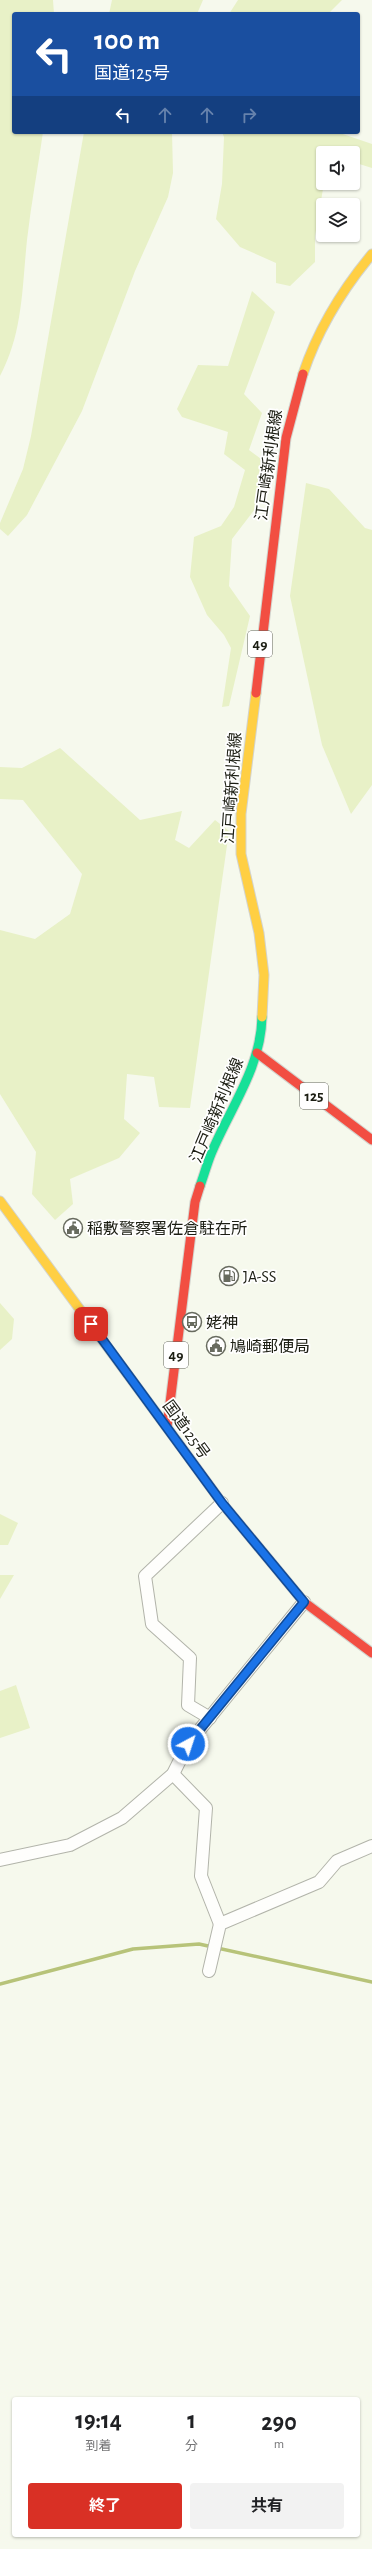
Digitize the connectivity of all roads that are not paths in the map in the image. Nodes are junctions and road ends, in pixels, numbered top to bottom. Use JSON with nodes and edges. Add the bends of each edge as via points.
{"nodes":[{"id":1,"x":372,"y":254,"type":"edge"},
{"id":2,"x":257,"y":1053,"type":"junction"},
{"id":3,"x":372,"y":1140,"type":"edge"},
{"id":4,"x":0,"y":1201,"type":"edge"},
{"id":5,"x":167,"y":1427,"type":"junction"},
{"id":6,"x":222,"y":1503,"type":"junction"},
{"id":7,"x":304,"y":1602,"type":"junction"},
{"id":8,"x":372,"y":1653,"type":"edge"},
{"id":9,"x":210,"y":1718,"type":"junction"},
{"id":10,"x":172,"y":1774,"type":"junction"},
{"id":11,"x":372,"y":1846,"type":"edge"},
{"id":12,"x":0,"y":1860,"type":"edge"},
{"id":13,"x":220,"y":1924,"type":"junction"},
{"id":14,"x":210,"y":1971,"type":"dead end"}],
"edges":[{"from":1,"to":2,"type":"main road","name":"江戸崎新利根線","number":"49","via":[[338,298],[312,346],[293,402],[280,474],[241,814],[241,854],[260,933],[264,975],[262,1028]]},
{"from":2,"to":3,"type":"main road","number":"125"},
{"from":2,"to":5,"type":"main road","name":"江戸崎新利根線","number":"49","via":[[249,1078],[211,1154],[195,1202]]},
{"from":4,"to":5,"type":"main road","name":"国道125号"},
{"from":5,"to":6,"type":"main road","name":"国道125号"},
{"from":6,"to":7,"type":"main road","name":"国道125号"},
{"from":6,"to":9,"type":"street","via":[[145,1576],[152,1624],[190,1658],[188,1705]]},
{"from":7,"to":8,"type":"main road","name":"国道125号"},
{"from":7,"to":9,"type":"street"},
{"from":9,"to":10,"type":"street","via":[[188,1744]]},
{"from":10,"to":12,"type":"street","via":[[122,1818],[70,1845]]},
{"from":10,"to":13,"type":"street","via":[[206,1808],[201,1876]]},
{"from":11,"to":13,"type":"street","via":[[337,1861],[319,1882]]},
{"from":13,"to":14,"type":"street"}]}
